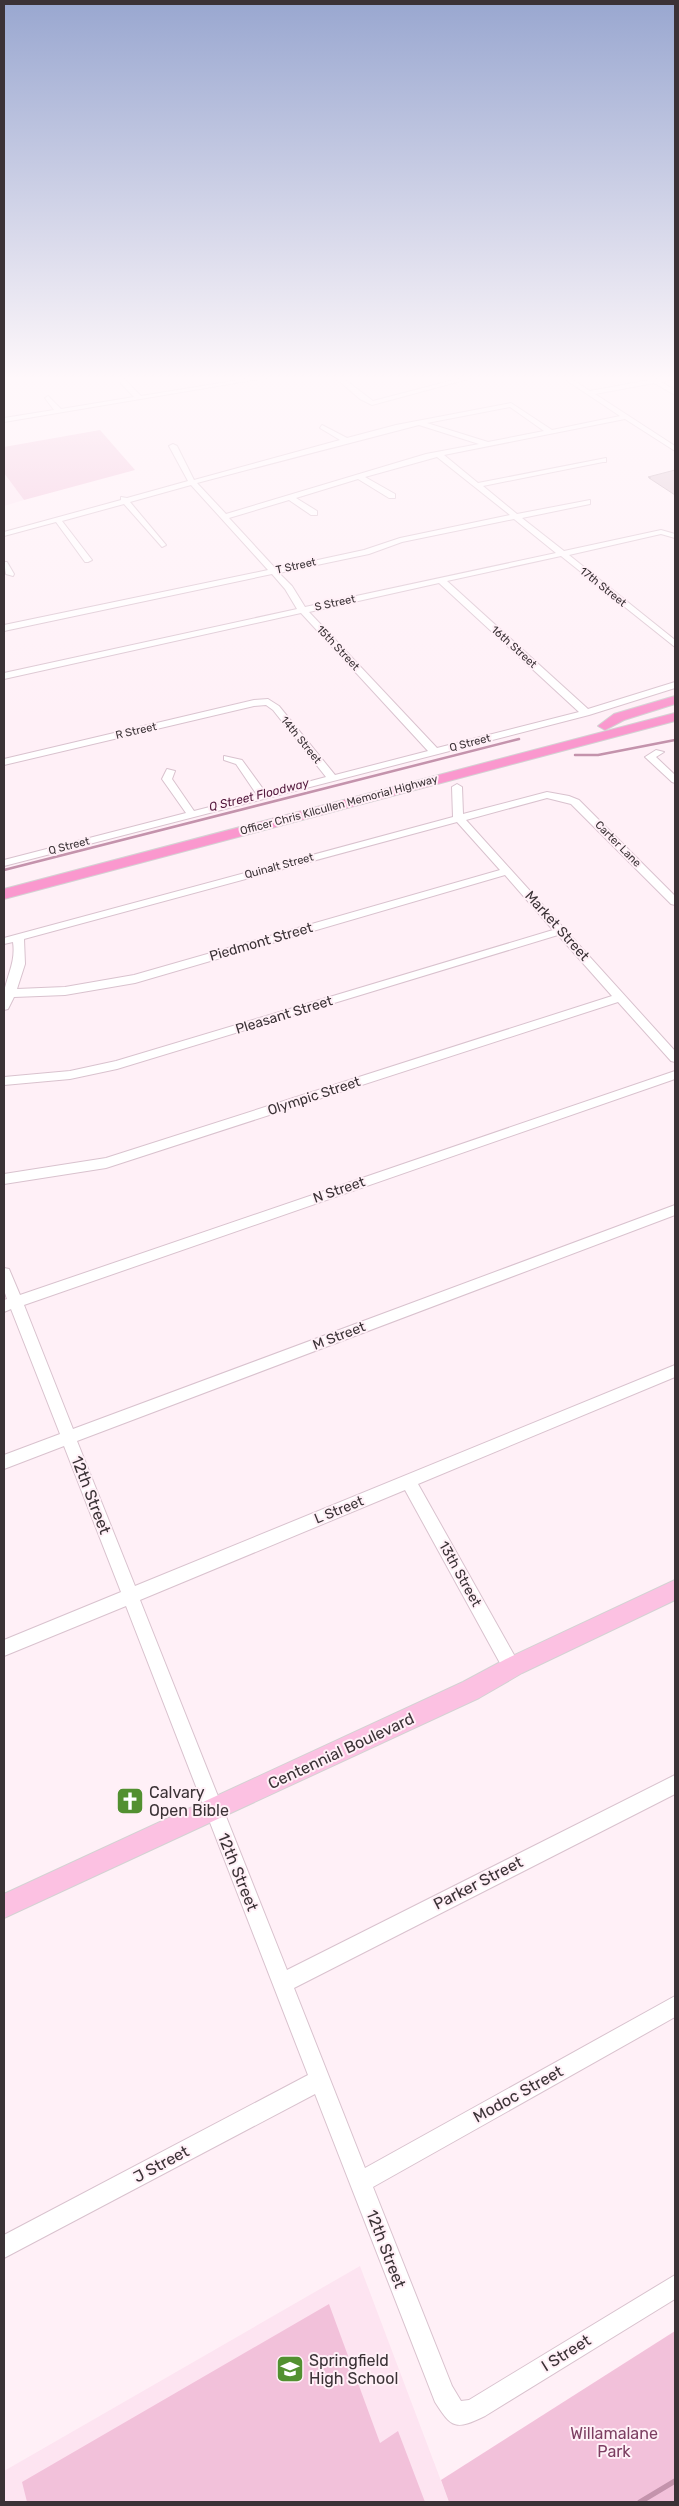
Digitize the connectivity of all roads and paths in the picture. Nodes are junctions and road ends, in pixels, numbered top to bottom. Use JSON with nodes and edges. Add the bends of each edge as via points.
{"nodes":[{"id":1,"x":148,"y":493,"type":"edge"},
{"id":2,"x":202,"y":493,"type":"edge"},
{"id":3,"x":303,"y":493,"type":"edge"},
{"id":4,"x":387,"y":493,"type":"edge"},
{"id":5,"x":486,"y":493,"type":"edge"},
{"id":6,"x":392,"y":496,"type":"dead end"},
{"id":7,"x":289,"y":497,"type":"junction"},
{"id":8,"x":124,"y":499,"type":"junction"},
{"id":9,"x":587,"y":502,"type":"dead end"},
{"id":10,"x":314,"y":513,"type":"dead end"},
{"id":11,"x":224,"y":517,"type":"junction"},
{"id":12,"x":516,"y":517,"type":"junction"},
{"id":13,"x":57,"y":519,"type":"junction"},
{"id":14,"x":4,"y":534,"type":"edge"},
{"id":15,"x":671,"y":534,"type":"edge"},
{"id":16,"x":162,"y":544,"type":"dead end"},
{"id":17,"x":562,"y":553,"type":"junction"},
{"id":18,"x":88,"y":560,"type":"dead end"},
{"id":19,"x":4,"y":564,"type":"edge"},
{"id":20,"x":274,"y":571,"type":"junction"},
{"id":21,"x":10,"y":574,"type":"dead end"},
{"id":22,"x":441,"y":580,"type":"junction"},
{"id":23,"x":302,"y":610,"type":"junction"},
{"id":24,"x":4,"y":628,"type":"edge"},
{"id":25,"x":675,"y":644,"type":"edge"},
{"id":26,"x":4,"y":676,"type":"edge"},
{"id":27,"x":675,"y":685,"type":"edge"},
{"id":28,"x":675,"y":700,"type":"edge"},
{"id":29,"x":268,"y":702,"type":"joint"},
{"id":30,"x":675,"y":707,"type":"edge"},
{"id":31,"x":586,"y":713,"type":"junction"},
{"id":32,"x":675,"y":717,"type":"edge"},
{"id":33,"x":675,"y":725,"type":"edge"},
{"id":34,"x":603,"y":731,"type":"junction"},
{"id":35,"x":435,"y":752,"type":"junction"},
{"id":36,"x":659,"y":752,"type":"dead end"},
{"id":37,"x":227,"y":758,"type":"dead end"},
{"id":38,"x":4,"y":762,"type":"edge"},
{"id":39,"x":170,"y":771,"type":"dead end"},
{"id":40,"x":333,"y":778,"type":"junction"},
{"id":41,"x":675,"y":780,"type":"edge"},
{"id":42,"x":457,"y":786,"type":"dead end"},
{"id":43,"x":555,"y":795,"type":"joint"},
{"id":44,"x":263,"y":796,"type":"junction"},
{"id":45,"x":192,"y":815,"type":"junction"},
{"id":46,"x":458,"y":817,"type":"junction"},
{"id":47,"x":4,"y":863,"type":"edge"},
{"id":48,"x":508,"y":871,"type":"junction"},
{"id":49,"x":4,"y":884,"type":"edge"},
{"id":50,"x":4,"y":894,"type":"edge"},
{"id":51,"x":675,"y":902,"type":"edge"},
{"id":52,"x":561,"y":931,"type":"junction"},
{"id":53,"x":18,"y":937,"type":"junction"},
{"id":54,"x":4,"y":941,"type":"edge"},
{"id":55,"x":10,"y":993,"type":"junction"},
{"id":56,"x":621,"y":997,"type":"junction"},
{"id":57,"x":4,"y":1006,"type":"edge"},
{"id":58,"x":675,"y":1058,"type":"edge"},
{"id":59,"x":675,"y":1075,"type":"edge"},
{"id":60,"x":4,"y":1081,"type":"edge"},
{"id":61,"x":4,"y":1179,"type":"edge"},
{"id":62,"x":675,"y":1210,"type":"edge"},
{"id":63,"x":4,"y":1273,"type":"edge"},
{"id":64,"x":10,"y":1304,"type":"edge"},
{"id":65,"x":675,"y":1371,"type":"edge"},
{"id":66,"x":69,"y":1437,"type":"junction"},
{"id":67,"x":4,"y":1462,"type":"edge"},
{"id":68,"x":408,"y":1481,"type":"junction"},
{"id":69,"x":675,"y":1590,"type":"edge"},
{"id":70,"x":129,"y":1596,"type":"junction"},
{"id":71,"x":4,"y":1648,"type":"edge"},
{"id":72,"x":512,"y":1668,"type":"junction"},
{"id":73,"x":675,"y":1784,"type":"edge"},
{"id":74,"x":213,"y":1811,"type":"junction"},
{"id":75,"x":4,"y":1906,"type":"edge"},
{"id":76,"x":282,"y":1983,"type":"junction"},
{"id":77,"x":675,"y":2006,"type":"edge"},
{"id":78,"x":318,"y":2081,"type":"junction"},
{"id":79,"x":360,"y":2182,"type":"junction"},
{"id":80,"x":4,"y":2247,"type":"edge"},
{"id":81,"x":675,"y":2286,"type":"edge"},
{"id":82,"x":455,"y":2413,"type":"joint"}],
"edges":[{"from":1,"to":8,"type":"street"},
{"from":2,"to":11,"type":"street","name":"15th Street"},
{"from":3,"to":7,"type":"street"},
{"from":4,"to":6,"type":"street"},
{"from":5,"to":12,"type":"street","name":"17th Street"},
{"from":7,"to":10,"type":"street"},
{"from":7,"to":11,"type":"street"},
{"from":8,"to":13,"type":"street"},
{"from":8,"to":16,"type":"street"},
{"from":9,"to":12,"type":"street","name":"T Street"},
{"from":11,"to":20,"type":"street","name":"15th Street"},
{"from":12,"to":17,"type":"street","name":"17th Street"},
{"from":12,"to":20,"type":"street","name":"T Street","via":[[400,540],[366,552]]},
{"from":13,"to":14,"type":"street"},
{"from":13,"to":18,"type":"street"},
{"from":15,"to":17,"type":"street","name":"S Street"},
{"from":17,"to":22,"type":"street","name":"S Street"},
{"from":17,"to":25,"type":"street","name":"17th Street"},
{"from":19,"to":21,"type":"street"},
{"from":20,"to":23,"type":"street","name":"15th Street","via":[[290,588]]},
{"from":20,"to":24,"type":"street","name":"T Street"},
{"from":22,"to":23,"type":"street","name":"S Street"},
{"from":22,"to":31,"type":"street","name":"16th Street"},
{"from":23,"to":26,"type":"street","name":"S Street"},
{"from":23,"to":35,"type":"street","name":"15th Street"},
{"from":27,"to":31,"type":"street","name":"Q Street"},
{"from":28,"to":34,"type":"highway","via":[[619,717]]},
{"from":29,"to":38,"type":"street","name":"R Street"},
{"from":29,"to":40,"type":"street","name":"14th Street"},
{"from":30,"to":34,"type":"highway","name":"Officer Chris Kilcullen Memorial Highway"},
{"from":31,"to":35,"type":"street","name":"Q Street"},
{"from":32,"to":34,"type":"highway","name":"Officer Chris Kilcullen Memorial Highway"},
{"from":33,"to":34,"type":"highway","via":[[631,734]]},
{"from":34,"to":49,"type":"highway","name":"Officer Chris Kilcullen Memorial Highway"},
{"from":34,"to":50,"type":"highway","name":"Officer Chris Kilcullen Memorial Highway"},
{"from":35,"to":40,"type":"street","name":"Q Street"},
{"from":36,"to":41,"type":"street","via":[[650,757]]},
{"from":37,"to":44,"type":"street","via":[[239,762]]},
{"from":39,"to":45,"type":"street","via":[[167,779]]},
{"from":40,"to":44,"type":"street","name":"Q Street"},
{"from":42,"to":46,"type":"street"},
{"from":43,"to":46,"type":"street","name":"Quinalt Street","via":[[537,796]]},
{"from":43,"to":51,"type":"street","name":"Carter Lane","via":[[575,802]]},
{"from":44,"to":45,"type":"street","name":"Q Street"},
{"from":45,"to":47,"type":"street","name":"Q Street"},
{"from":46,"to":48,"type":"street","name":"Market Street"},
{"from":46,"to":53,"type":"street","name":"Quinalt Street"},
{"from":48,"to":52,"type":"street","name":"Market Street"},
{"from":48,"to":55,"type":"street","name":"Piedmont Street","via":[[135,979],[65,991]]},
{"from":52,"to":56,"type":"street","name":"Market Street"},
{"from":52,"to":60,"type":"street","name":"Pleasant Street","via":[[117,1066],[70,1075]]},
{"from":53,"to":54,"type":"street","name":"Quinalt Street"},
{"from":53,"to":55,"type":"street","via":[[21,961]]},
{"from":55,"to":57,"type":"street"},
{"from":56,"to":58,"type":"street","name":"Market Street"},
{"from":56,"to":61,"type":"street","name":"Olympic Street","via":[[106,1162]]},
{"from":59,"to":64,"type":"street","name":"N Street"},
{"from":62,"to":66,"type":"street","name":"M Street"},
{"from":63,"to":64,"type":"street","name":"12th Street"},
{"from":64,"to":66,"type":"street","name":"12th Street"},
{"from":65,"to":68,"type":"street","name":"L Street"},
{"from":66,"to":67,"type":"street","name":"M Street"},
{"from":66,"to":70,"type":"street","name":"12th Street"},
{"from":68,"to":70,"type":"street","name":"L Street"},
{"from":68,"to":72,"type":"street","name":"13th Street"},
{"from":69,"to":72,"type":"main road","name":"Centennial Boulevard"},
{"from":70,"to":71,"type":"street","name":"L Street"},
{"from":70,"to":74,"type":"street","name":"12th Street"},
{"from":72,"to":74,"type":"main road","name":"Centennial Boulevard"},
{"from":73,"to":76,"type":"street","name":"Parker Street"},
{"from":74,"to":75,"type":"main road","name":"Centennial Boulevard"},
{"from":74,"to":76,"type":"street","name":"12th Street"},
{"from":76,"to":78,"type":"street","name":"12th Street"},
{"from":77,"to":79,"type":"street","name":"Modoc Street"},
{"from":78,"to":79,"type":"street","name":"12th Street"},
{"from":78,"to":80,"type":"street","name":"J Street"},
{"from":79,"to":82,"type":"street","name":"12th Street","via":[[443,2394]]},
{"from":81,"to":82,"type":"street","name":"I Street","via":[[477,2408]]}]}
